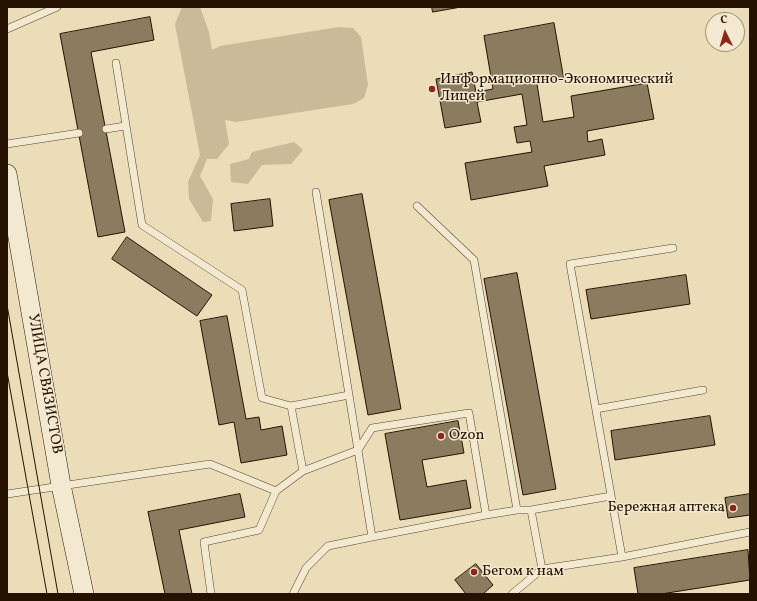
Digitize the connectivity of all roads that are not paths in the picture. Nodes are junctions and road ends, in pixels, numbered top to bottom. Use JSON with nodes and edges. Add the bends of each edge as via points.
{"nodes":[{"id":1,"x":57,"y":7,"type":"edge"},
{"id":2,"x":7,"y":29,"type":"edge"},
{"id":3,"x":116,"y":63,"type":"dead end"},
{"id":4,"x":125,"y":126,"type":"junction"},
{"id":5,"x":106,"y":129,"type":"dead end"},
{"id":6,"x":79,"y":133,"type":"dead end"},
{"id":7,"x":7,"y":144,"type":"edge"},
{"id":8,"x":7,"y":174,"type":"edge"},
{"id":9,"x":316,"y":192,"type":"dead end"},
{"id":10,"x":417,"y":206,"type":"dead end"},
{"id":11,"x":673,"y":248,"type":"dead end"},
{"id":12,"x":703,"y":390,"type":"dead end"},
{"id":13,"x":349,"y":395,"type":"junction"},
{"id":14,"x":291,"y":406,"type":"junction"},
{"id":15,"x":596,"y":409,"type":"junction"},
{"id":16,"x":358,"y":450,"type":"junction"},
{"id":17,"x":303,"y":471,"type":"junction"},
{"id":18,"x":61,"y":485,"type":"junction"},
{"id":19,"x":276,"y":491,"type":"junction"},
{"id":20,"x":7,"y":494,"type":"edge"},
{"id":21,"x":611,"y":496,"type":"junction"},
{"id":22,"x":517,"y":510,"type":"junction"},
{"id":23,"x":531,"y":510,"type":"junction"},
{"id":24,"x":486,"y":515,"type":"junction"},
{"id":25,"x":750,"y":532,"type":"edge"},
{"id":26,"x":372,"y":537,"type":"junction"},
{"id":27,"x":622,"y":557,"type":"junction"},
{"id":28,"x":542,"y":569,"type":"junction"},
{"id":29,"x":84,"y":594,"type":"edge"},
{"id":30,"x":211,"y":594,"type":"edge"},
{"id":31,"x":293,"y":594,"type":"edge"},
{"id":32,"x":512,"y":594,"type":"edge"}],
"edges":[{"from":1,"to":2,"type":"lane"},
{"from":3,"to":4,"type":"lane"},
{"from":4,"to":5,"type":"lane"},
{"from":4,"to":14,"type":"lane","via":[[142,225],[242,290],[262,398]]},
{"from":6,"to":7,"type":"lane"},
{"from":8,"to":18,"type":"main road","name":"УЛИЦА СВЯЗИСТОВ"},
{"from":9,"to":13,"type":"lane"},
{"from":10,"to":22,"type":"lane","via":[[474,260]]},
{"from":11,"to":15,"type":"lane","via":[[570,264]]},
{"from":12,"to":15,"type":"lane"},
{"from":13,"to":14,"type":"lane"},
{"from":13,"to":16,"type":"lane"},
{"from":14,"to":17,"type":"lane"},
{"from":15,"to":21,"type":"lane"},
{"from":16,"to":17,"type":"lane"},
{"from":16,"to":24,"type":"lane","via":[[372,428],[469,413]]},
{"from":16,"to":26,"type":"lane"},
{"from":17,"to":19,"type":"lane"},
{"from":18,"to":19,"type":"lane","via":[[210,464]]},
{"from":18,"to":20,"type":"lane"},
{"from":18,"to":29,"type":"main road","name":"УЛИЦА СВЯЗИСТОВ"},
{"from":19,"to":30,"type":"lane","via":[[259,530],[204,542]]},
{"from":21,"to":23,"type":"lane"},
{"from":21,"to":27,"type":"lane"},
{"from":22,"to":23,"type":"lane"},
{"from":22,"to":24,"type":"lane"},
{"from":23,"to":28,"type":"lane"},
{"from":24,"to":26,"type":"lane"},
{"from":25,"to":27,"type":"lane"},
{"from":26,"to":31,"type":"lane","via":[[328,546],[306,568]]},
{"from":27,"to":28,"type":"lane"},
{"from":28,"to":32,"type":"lane"}]}
